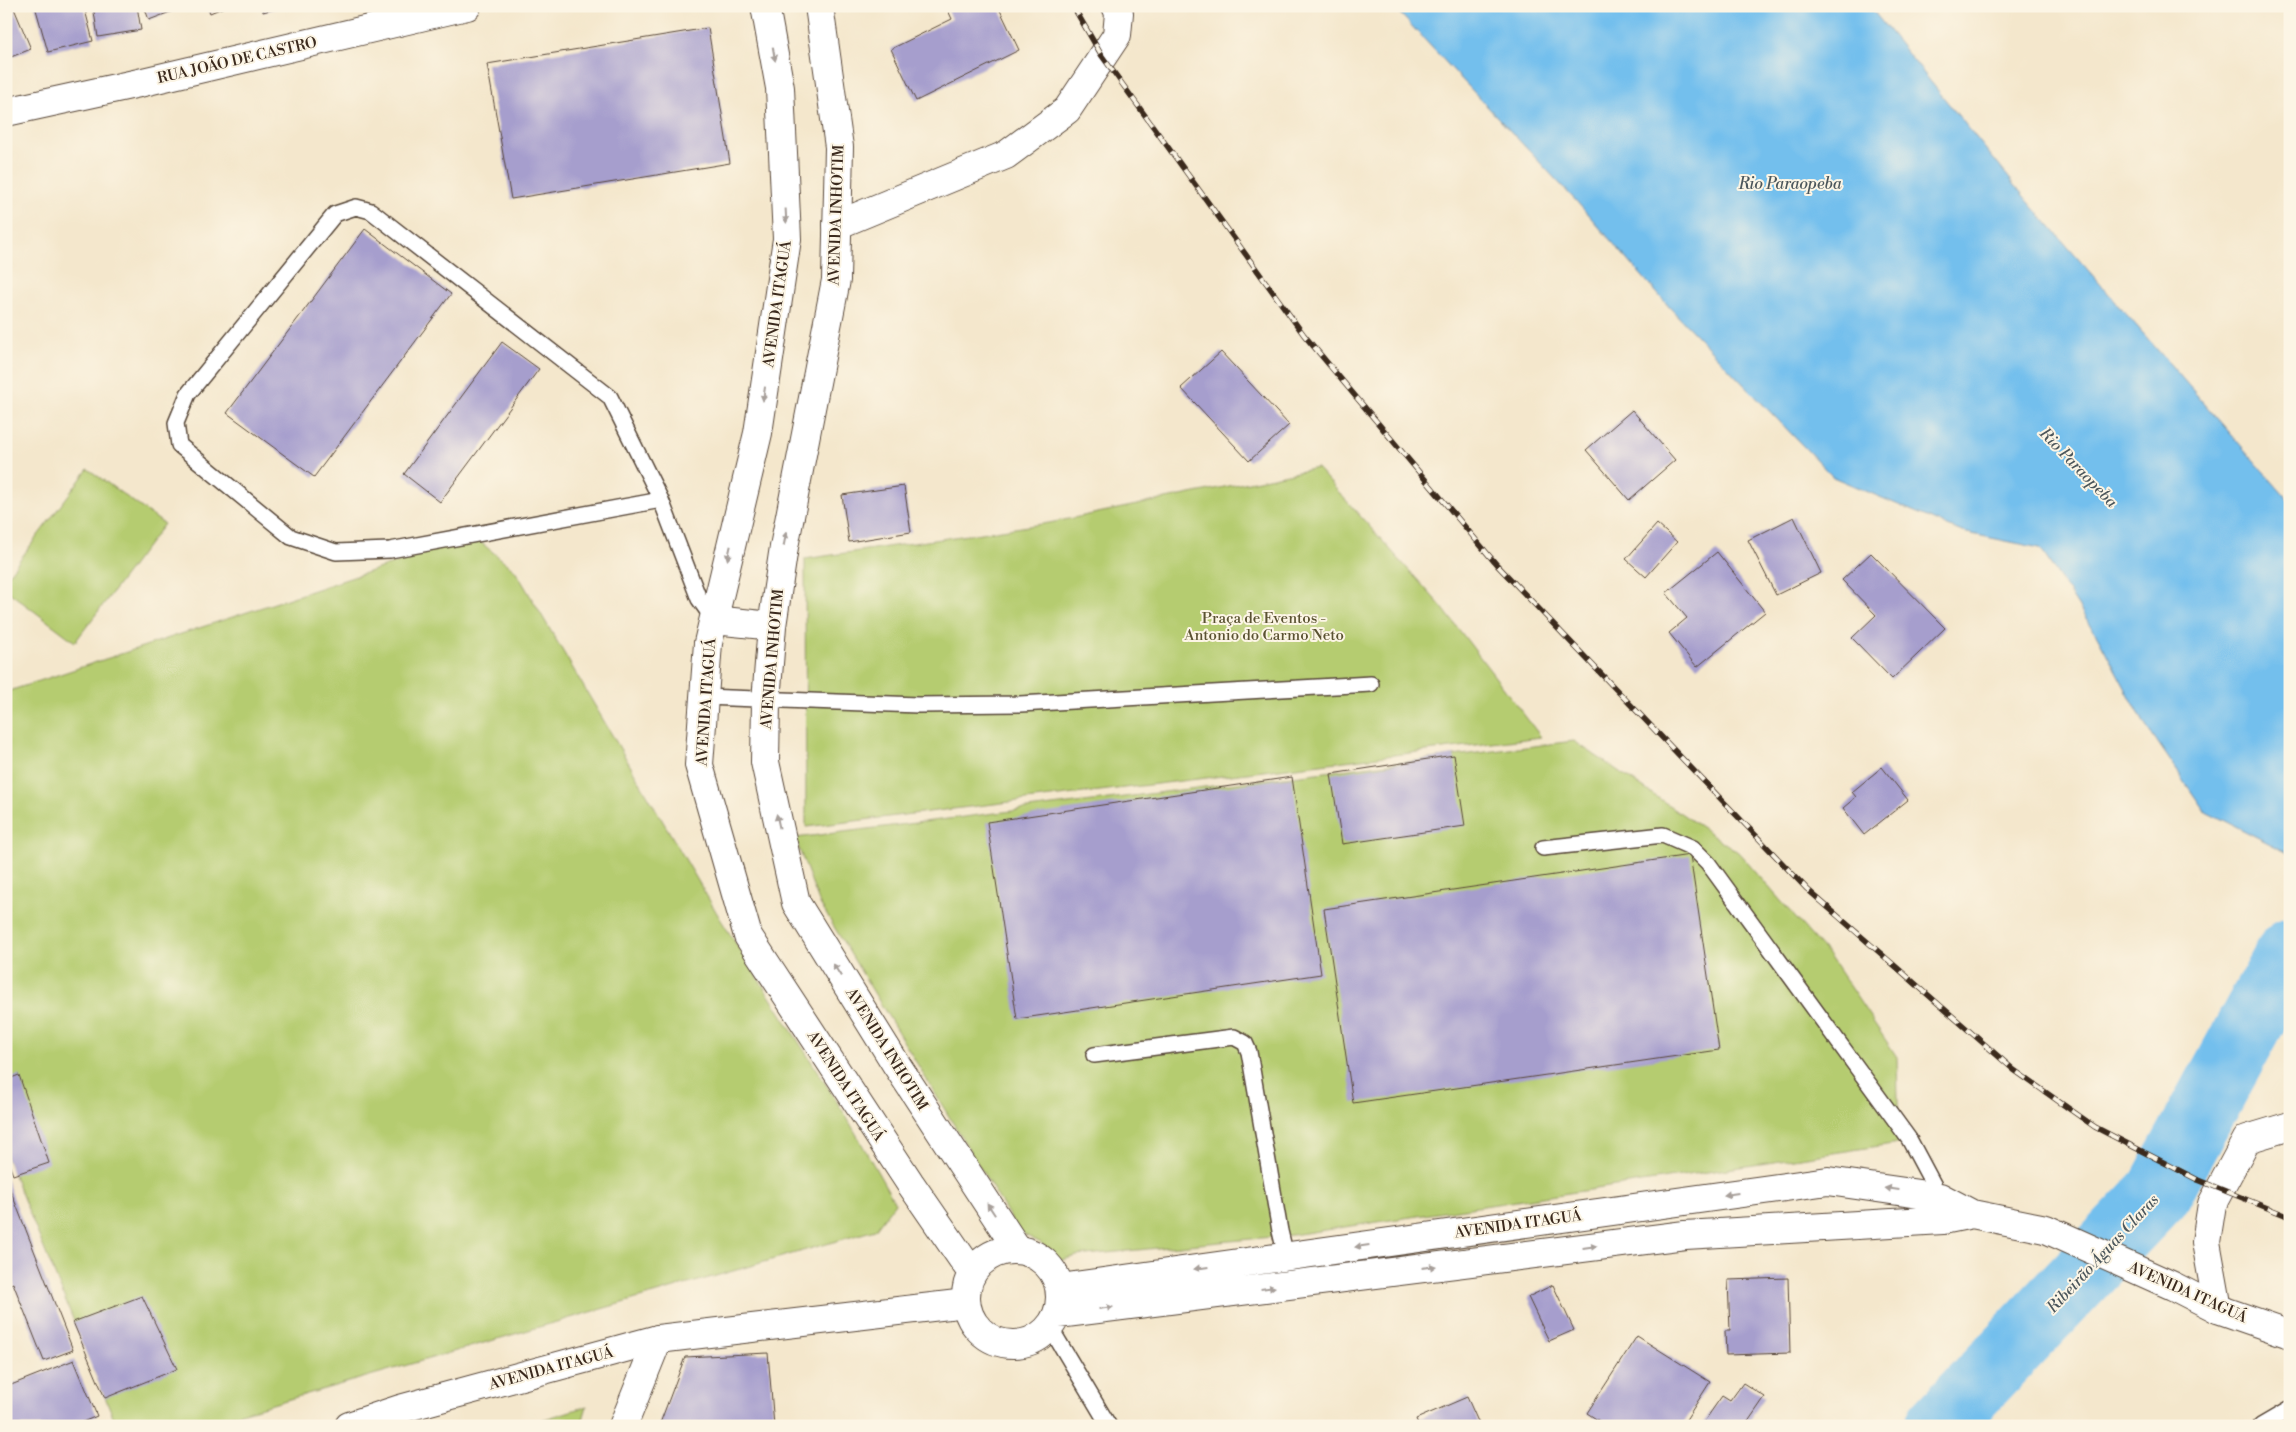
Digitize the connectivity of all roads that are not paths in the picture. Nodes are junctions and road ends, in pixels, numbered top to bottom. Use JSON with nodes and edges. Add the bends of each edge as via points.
{"nodes":[{"id":1,"x":467,"y":6,"type":"edge"},
{"id":2,"x":765,"y":6,"type":"edge"},
{"id":3,"x":819,"y":6,"type":"edge"},
{"id":4,"x":1116,"y":6,"type":"edge"},
{"id":5,"x":6,"y":112,"type":"edge"},
{"id":6,"x":837,"y":225,"type":"junction"},
{"id":7,"x":661,"y":500,"type":"junction"},
{"id":8,"x":714,"y":620,"type":"junction"},
{"id":9,"x":772,"y":626,"type":"junction"},
{"id":10,"x":1371,"y":684,"type":"dead end"},
{"id":11,"x":704,"y":696,"type":"junction"},
{"id":12,"x":766,"y":700,"type":"junction"},
{"id":13,"x":1543,"y":848,"type":"dead end"},
{"id":14,"x":1094,"y":1055,"type":"dead end"},
{"id":15,"x":2290,"y":1126,"type":"edge"},
{"id":16,"x":1940,"y":1197,"type":"junction"},
{"id":17,"x":1972,"y":1214,"type":"junction"},
{"id":18,"x":1018,"y":1250,"type":"junction"},
{"id":19,"x":1286,"y":1256,"type":"junction"},
{"id":20,"x":972,"y":1273,"type":"junction"},
{"id":21,"x":966,"y":1303,"type":"junction"},
{"id":22,"x":2218,"y":1309,"type":"junction"},
{"id":23,"x":1056,"y":1310,"type":"junction"},
{"id":24,"x":2290,"y":1334,"type":"edge"},
{"id":25,"x":658,"y":1339,"type":"junction"},
{"id":26,"x":2290,"y":1409,"type":"edge"},
{"id":27,"x":349,"y":1426,"type":"edge"},
{"id":28,"x":623,"y":1426,"type":"edge"},
{"id":29,"x":1109,"y":1426,"type":"edge"},
{"id":30,"x":2260,"y":1426,"type":"edge"}],
"edges":[{"from":1,"to":5,"type":"main road","name":"RUA JOÃO DE CASTRO"},
{"from":2,"to":8,"type":"main road","name":"AVENIDA ITAGUÁ","one_way":true,"via":[[780,88],[787,239],[758,433]]},
{"from":3,"to":6,"type":"main road","name":"AVENIDA INHOTIM","via":[[839,147]]},
{"from":4,"to":6,"type":"main road","via":[[1119,13],[1117,35],[1067,110],[1006,155]]},
{"from":9,"to":6,"type":"main road","name":"AVENIDA INHOTIM","one_way":true,"via":[[784,547],[836,280]]},
{"from":7,"to":7,"type":"lane","via":[[390,550],[336,552],[292,538],[179,445],[176,423],[188,394],[335,214],[356,207],[371,211],[610,397]]},
{"from":7,"to":8,"type":"lane","via":[[699,599]]},
{"from":8,"to":9,"type":"main road"},
{"from":8,"to":11,"type":"main road","name":"AVENIDA ITAGUÁ","via":[[708,643]]},
{"from":9,"to":12,"type":"main road","name":"AVENIDA INHOTIM"},
{"from":10,"to":12,"type":"lane","via":[[1020,704],[918,705]]},
{"from":11,"to":12,"type":"lane"},
{"from":11,"to":20,"type":"main road","name":"AVENIDA ITAGUÁ","via":[[699,765],[748,936]]},
{"from":18,"to":12,"type":"main road","name":"AVENIDA INHOTIM","one_way":true,"via":[[896,1064],[796,903],[765,762]]},
{"from":13,"to":16,"type":"lane","via":[[1662,835],[1692,848],[1708,863],[1909,1139]]},
{"from":14,"to":19,"type":"lane","via":[[1234,1037],[1245,1043]]},
{"from":15,"to":22,"type":"main road","via":[[2247,1139],[2212,1204],[2206,1242]]},
{"from":16,"to":17,"type":"main road","name":"AVENIDA ITAGUÁ"},
{"from":16,"to":19,"type":"main road","name":"AVENIDA ITAGUÁ","one_way":true,"via":[[1828,1181]]},
{"from":17,"to":22,"type":"main road","name":"AVENIDA ITAGUÁ","via":[[2046,1229]]},
{"from":23,"to":17,"type":"main road","name":"AVENIDA ITAGUÁ","one_way":true,"via":[[1685,1235],[1943,1220]]},
{"from":18,"to":20,"type":"main road","via":[[1004,1250],[992,1255]]},
{"from":18,"to":23,"type":"main road","via":[[1046,1262],[1054,1274]]},
{"from":19,"to":23,"type":"main road","name":"AVENIDA ITAGUÁ","one_way":true},
{"from":20,"to":21,"type":"main road"},
{"from":21,"to":23,"type":"main road","name":"AVENIDA ITAGUÁ","via":[[970,1318],[979,1331],[1008,1345],[1024,1344],[1038,1338]]},
{"from":21,"to":25,"type":"main road","name":"AVENIDA ITAGUÁ"},
{"from":22,"to":24,"type":"main road","name":"AVENIDA ITAGUÁ"},
{"from":23,"to":29,"type":"lane"},
{"from":25,"to":27,"type":"main road","name":"AVENIDA ITAGUÁ","via":[[400,1409]]},
{"from":25,"to":28,"type":"main road"},
{"from":26,"to":30,"type":"lane"}]}
